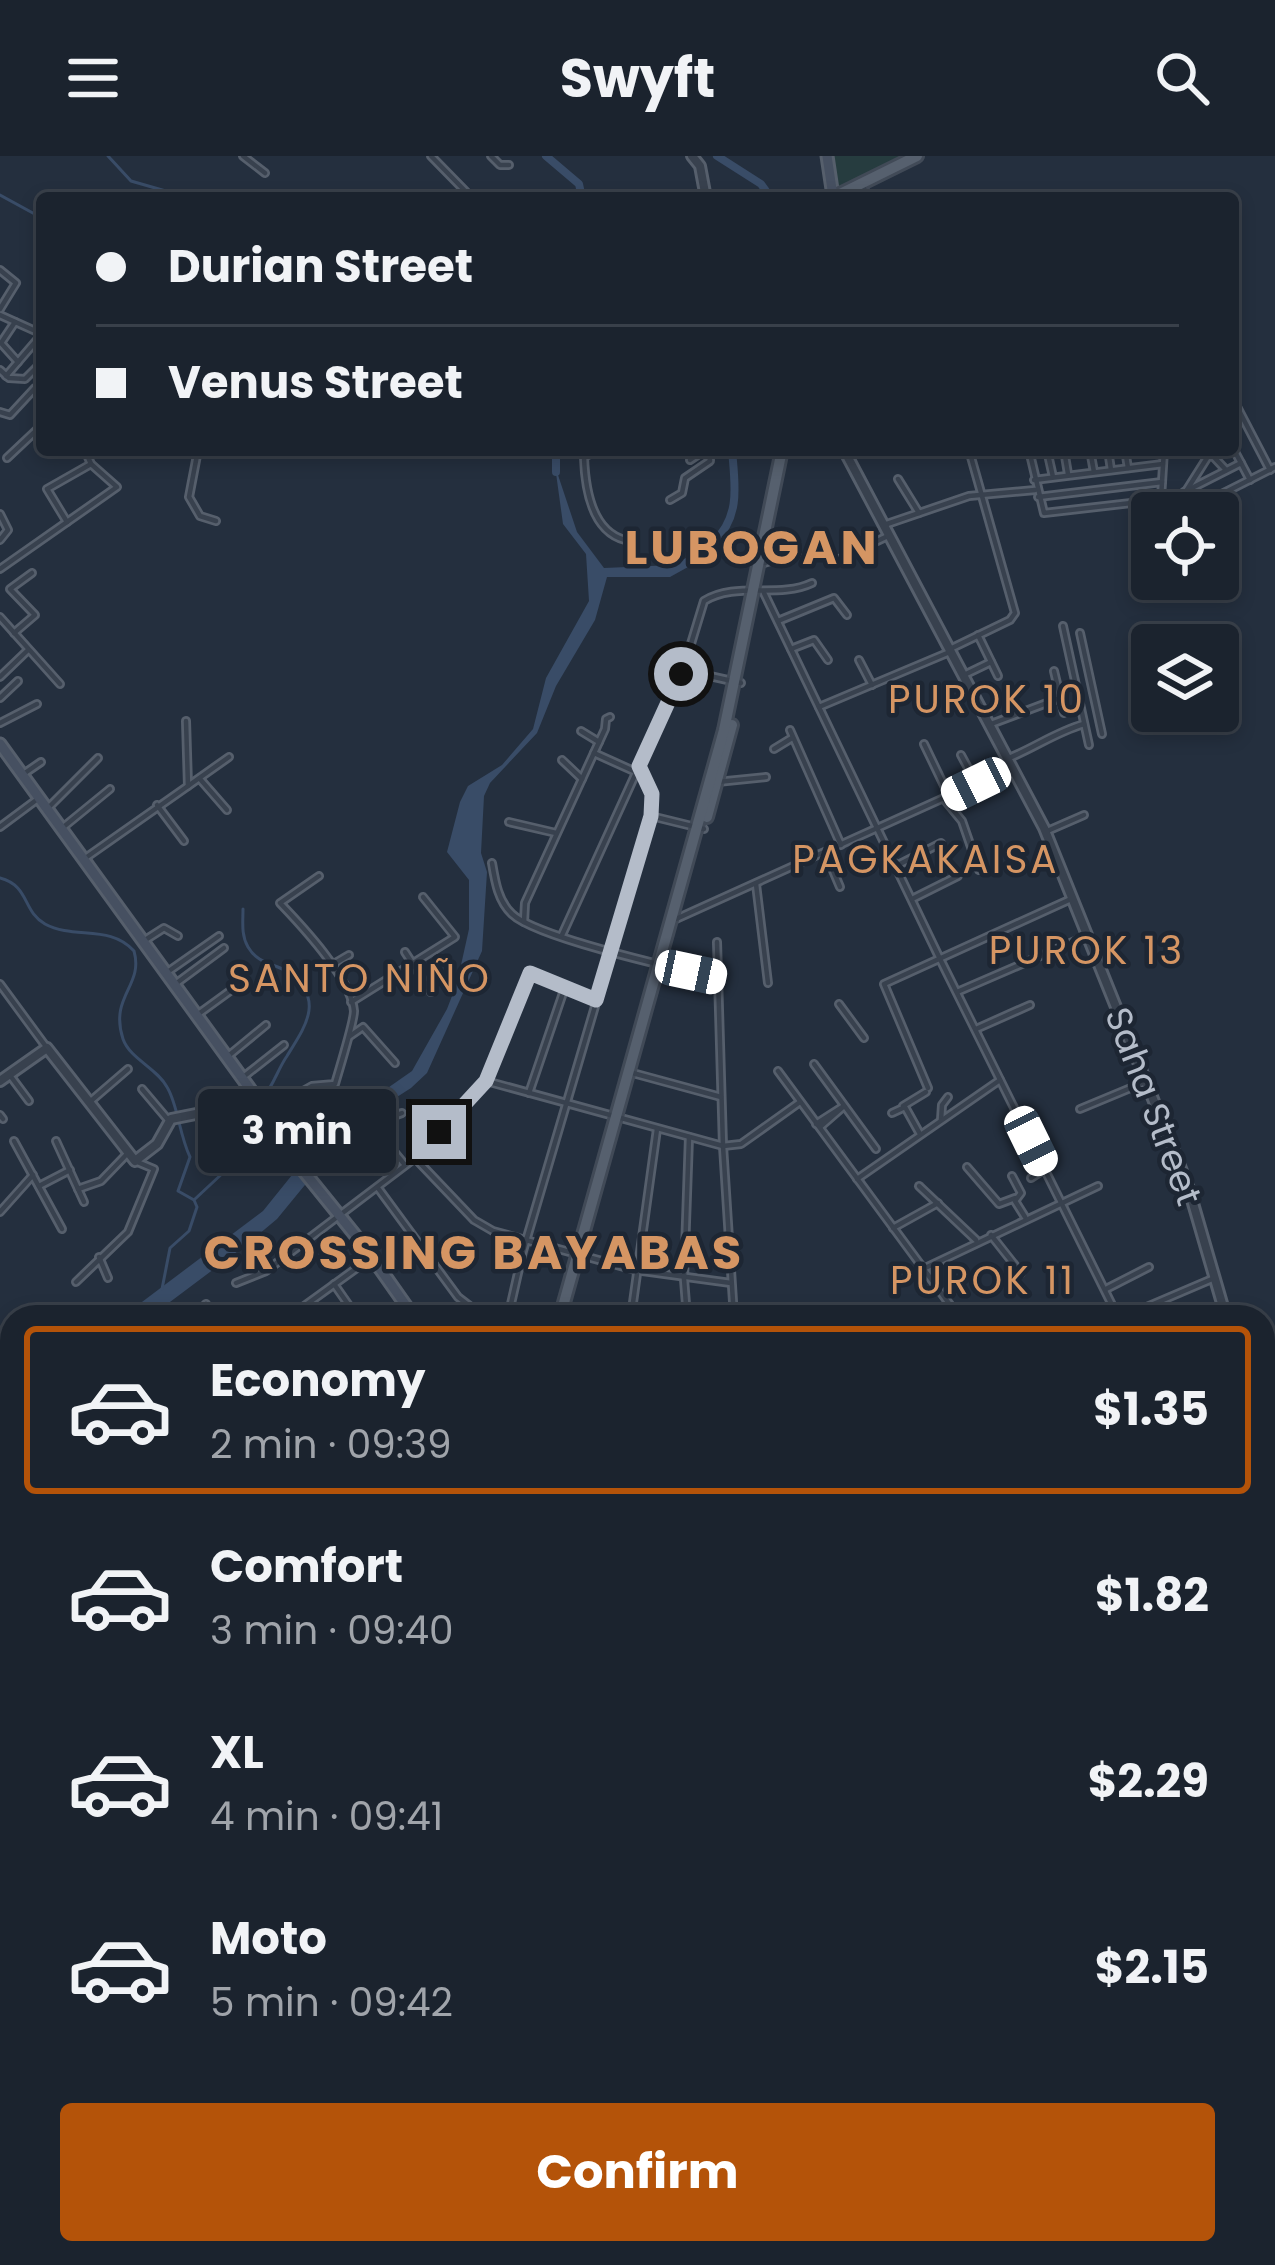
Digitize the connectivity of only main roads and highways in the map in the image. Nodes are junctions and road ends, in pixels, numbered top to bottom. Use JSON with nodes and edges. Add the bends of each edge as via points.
{"nodes":[{"id":1,"x":826,"y":156,"type":"edge"},
{"id":2,"x":917,"y":156,"type":"edge"},
{"id":3,"x":832,"y":192,"type":"edge"},
{"id":4,"x":842,"y":192,"type":"edge"},
{"id":5,"x":783,"y":456,"type":"edge"},
{"id":6,"x":783,"y":456,"type":"edge"},
{"id":7,"x":759,"y":592,"type":"junction"},
{"id":8,"x":737,"y":682,"type":"junction"},
{"id":9,"x":0,"y":744,"type":"edge"},
{"id":10,"x":700,"y":828,"type":"junction"},
{"id":11,"x":406,"y":1305,"type":"edge"},
{"id":12,"x":567,"y":1305,"type":"edge"}],
"edges":[{"from":1,"to":3,"type":"main road"},
{"from":2,"to":4,"type":"main road"},
{"from":5,"to":7,"type":"main road"},
{"from":6,"to":7,"type":"main road"},
{"from":7,"to":8,"type":"main road"},
{"from":8,"to":10,"type":"main road"},
{"from":8,"to":10,"type":"main road"},
{"from":9,"to":11,"type":"main road"},
{"from":10,"to":12,"type":"main road"}]}
